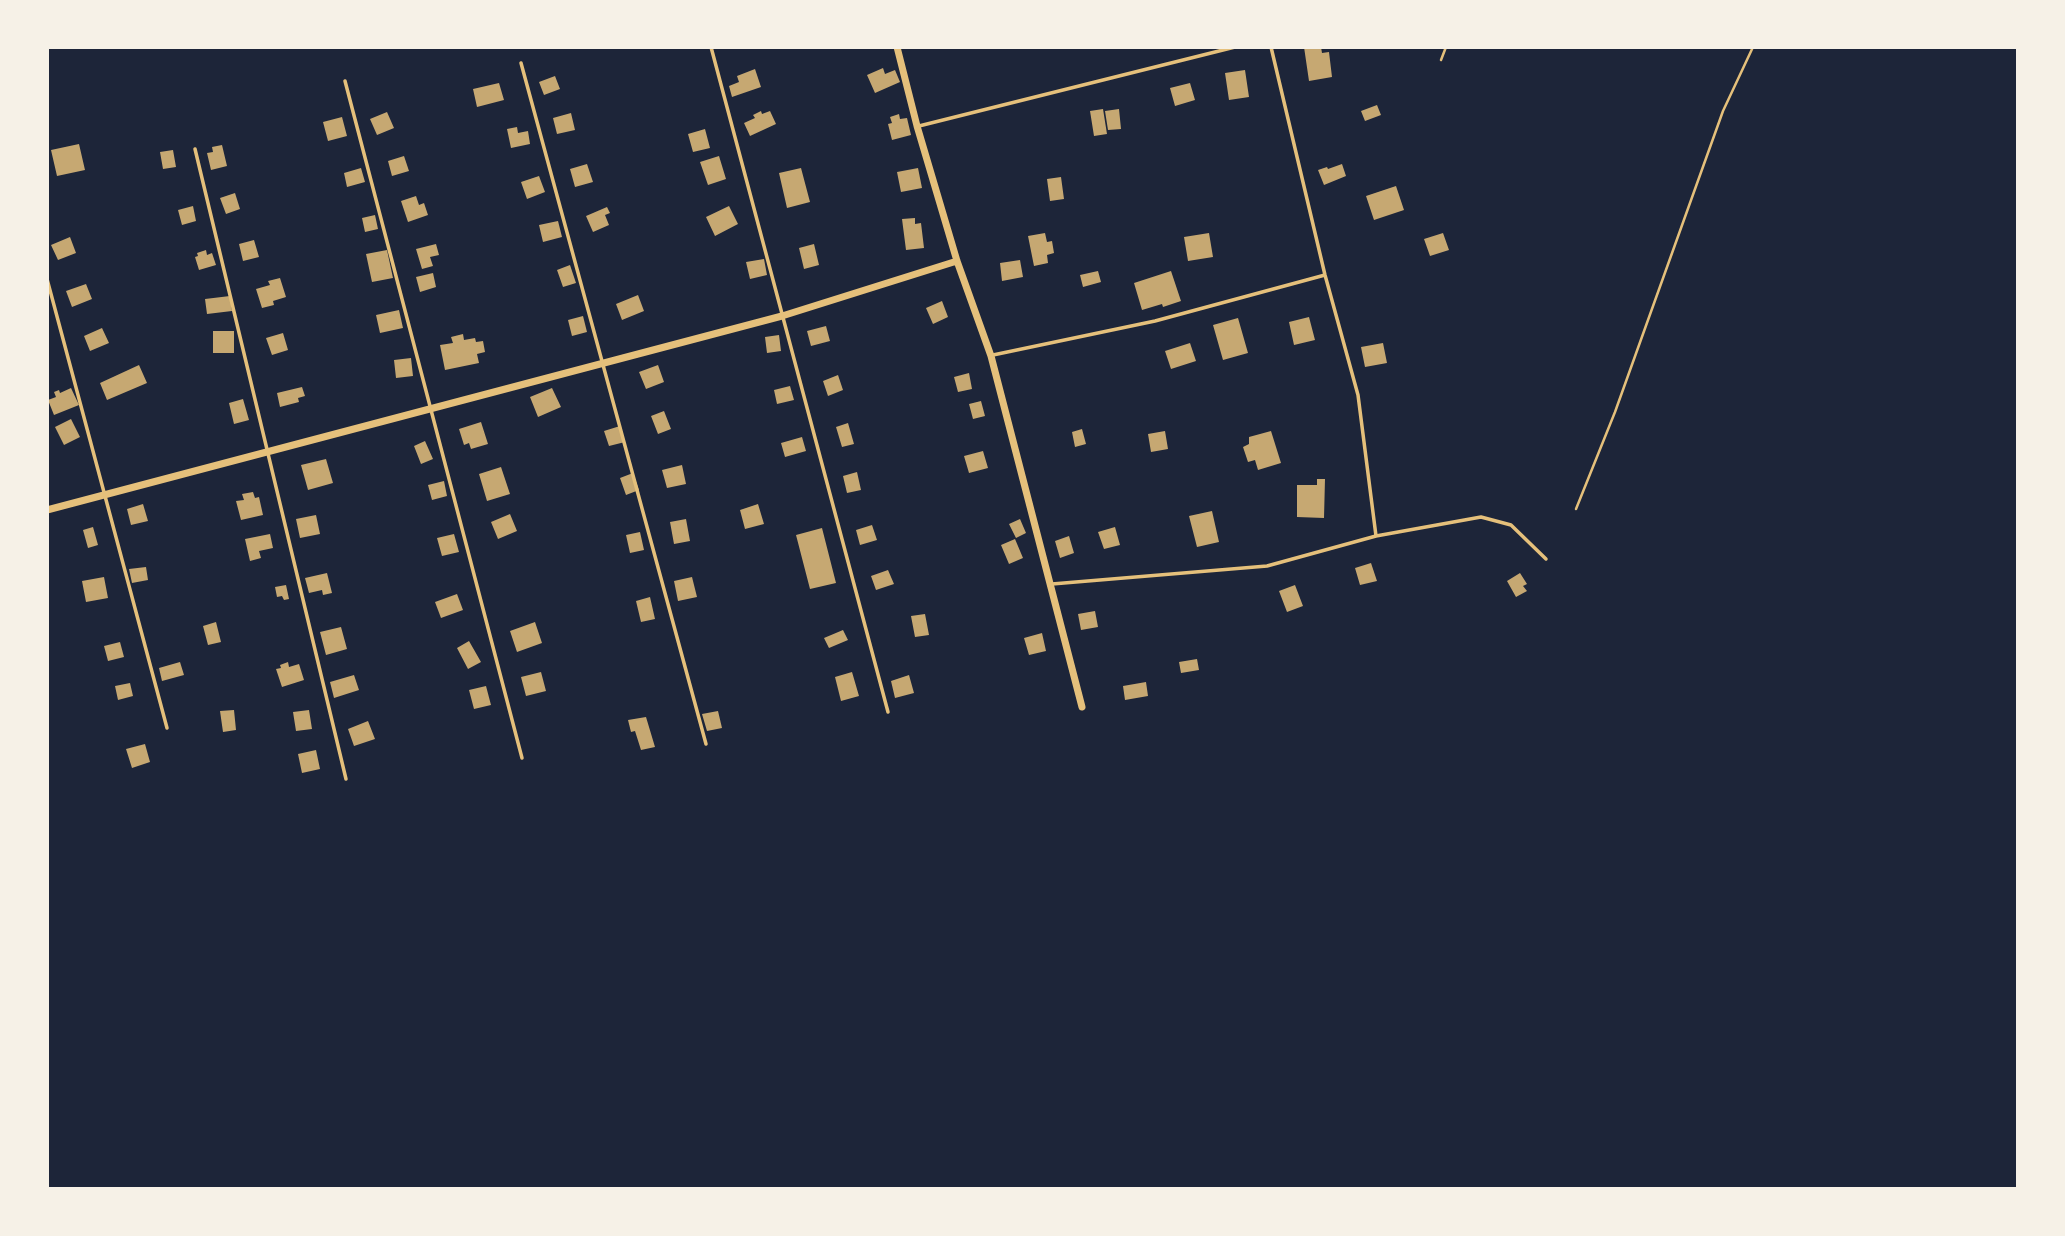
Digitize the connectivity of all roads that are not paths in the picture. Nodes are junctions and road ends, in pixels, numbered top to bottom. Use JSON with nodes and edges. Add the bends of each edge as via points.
{"nodes":[{"id":1,"x":711,"y":47,"type":"edge"},
{"id":2,"x":897,"y":47,"type":"edge"},
{"id":3,"x":1235,"y":47,"type":"edge"},
{"id":4,"x":1271,"y":47,"type":"edge"},
{"id":5,"x":521,"y":63,"type":"dead end"},
{"id":6,"x":345,"y":81,"type":"dead end"},
{"id":7,"x":917,"y":126,"type":"junction"},
{"id":8,"x":195,"y":149,"type":"dead end"},
{"id":9,"x":957,"y":261,"type":"junction"},
{"id":10,"x":1325,"y":275,"type":"junction"},
{"id":11,"x":47,"y":279,"type":"edge"},
{"id":12,"x":782,"y":316,"type":"junction"},
{"id":13,"x":991,"y":356,"type":"junction"},
{"id":14,"x":602,"y":363,"type":"junction"},
{"id":15,"x":431,"y":409,"type":"junction"},
{"id":16,"x":268,"y":452,"type":"junction"},
{"id":17,"x":105,"y":495,"type":"junction"},
{"id":18,"x":47,"y":510,"type":"edge"},
{"id":19,"x":1376,"y":537,"type":"junction"},
{"id":20,"x":1546,"y":559,"type":"dead end"},
{"id":21,"x":1050,"y":584,"type":"junction"},
{"id":22,"x":1082,"y":707,"type":"dead end"},
{"id":23,"x":888,"y":712,"type":"dead end"},
{"id":24,"x":167,"y":728,"type":"dead end"},
{"id":25,"x":706,"y":744,"type":"dead end"},
{"id":26,"x":522,"y":758,"type":"dead end"},
{"id":27,"x":346,"y":779,"type":"dead end"}],
"edges":[{"from":1,"to":12,"type":"lane"},
{"from":2,"to":7,"type":"street"},
{"from":3,"to":7,"type":"lane"},
{"from":4,"to":10,"type":"lane"},
{"from":5,"to":14,"type":"lane"},
{"from":6,"to":15,"type":"lane"},
{"from":7,"to":9,"type":"street"},
{"from":8,"to":16,"type":"lane"},
{"from":9,"to":12,"type":"street"},
{"from":9,"to":13,"type":"street"},
{"from":10,"to":13,"type":"lane","via":[[1155,320]]},
{"from":10,"to":19,"type":"lane","via":[[1358,394]]},
{"from":11,"to":17,"type":"lane"},
{"from":12,"to":14,"type":"street"},
{"from":12,"to":23,"type":"lane"},
{"from":13,"to":21,"type":"street"},
{"from":14,"to":15,"type":"street"},
{"from":14,"to":25,"type":"lane"},
{"from":15,"to":16,"type":"street"},
{"from":15,"to":26,"type":"lane"},
{"from":16,"to":17,"type":"street"},
{"from":16,"to":27,"type":"lane"},
{"from":17,"to":18,"type":"street"},
{"from":17,"to":24,"type":"lane"},
{"from":19,"to":20,"type":"lane","via":[[1481,517],[1511,525]]},
{"from":19,"to":21,"type":"lane","via":[[1267,566]]},
{"from":21,"to":22,"type":"street"}]}
